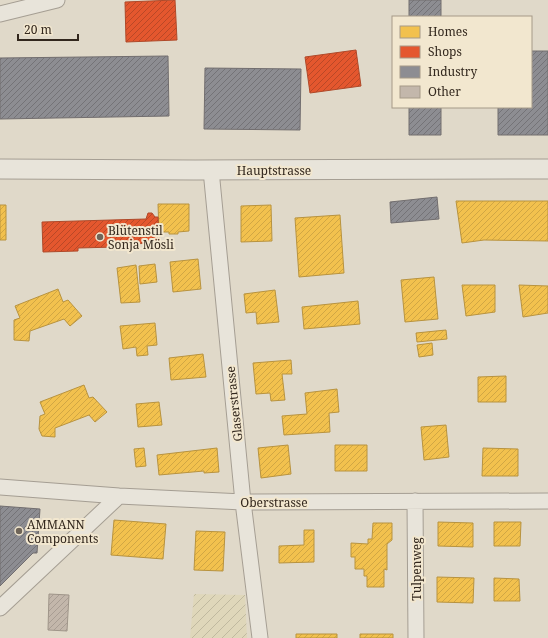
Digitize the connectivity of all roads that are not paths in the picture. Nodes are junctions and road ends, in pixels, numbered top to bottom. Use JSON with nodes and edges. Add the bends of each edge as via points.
{"nodes":[{"id":1,"x":58,"y":0,"type":"edge"},
{"id":2,"x":0,"y":14,"type":"edge"},
{"id":3,"x":0,"y":169,"type":"edge"},
{"id":4,"x":548,"y":169,"type":"edge"},
{"id":5,"x":211,"y":170,"type":"junction"},
{"id":6,"x":0,"y":487,"type":"edge"},
{"id":7,"x":119,"y":496,"type":"junction"},
{"id":8,"x":415,"y":500,"type":"junction"},
{"id":9,"x":548,"y":501,"type":"edge"},
{"id":10,"x":244,"y":502,"type":"junction"},
{"id":11,"x":0,"y":608,"type":"edge"},
{"id":12,"x":260,"y":638,"type":"edge"},
{"id":13,"x":416,"y":638,"type":"edge"}],
"edges":[{"from":1,"to":2,"type":"street"},
{"from":3,"to":5,"type":"street","name":"Hauptstrasse"},
{"from":4,"to":5,"type":"street","name":"Hauptstrasse"},
{"from":5,"to":10,"type":"street","name":"Glaserstrasse"},
{"from":6,"to":7,"type":"street","name":"Oberstrasse"},
{"from":7,"to":10,"type":"street","name":"Oberstrasse"},
{"from":7,"to":11,"type":"street"},
{"from":8,"to":9,"type":"street","name":"Oberstrasse"},
{"from":8,"to":10,"type":"street","name":"Oberstrasse"},
{"from":8,"to":13,"type":"street","name":"Tulpenweg"},
{"from":10,"to":12,"type":"street","name":"Glaserstrasse"}]}
